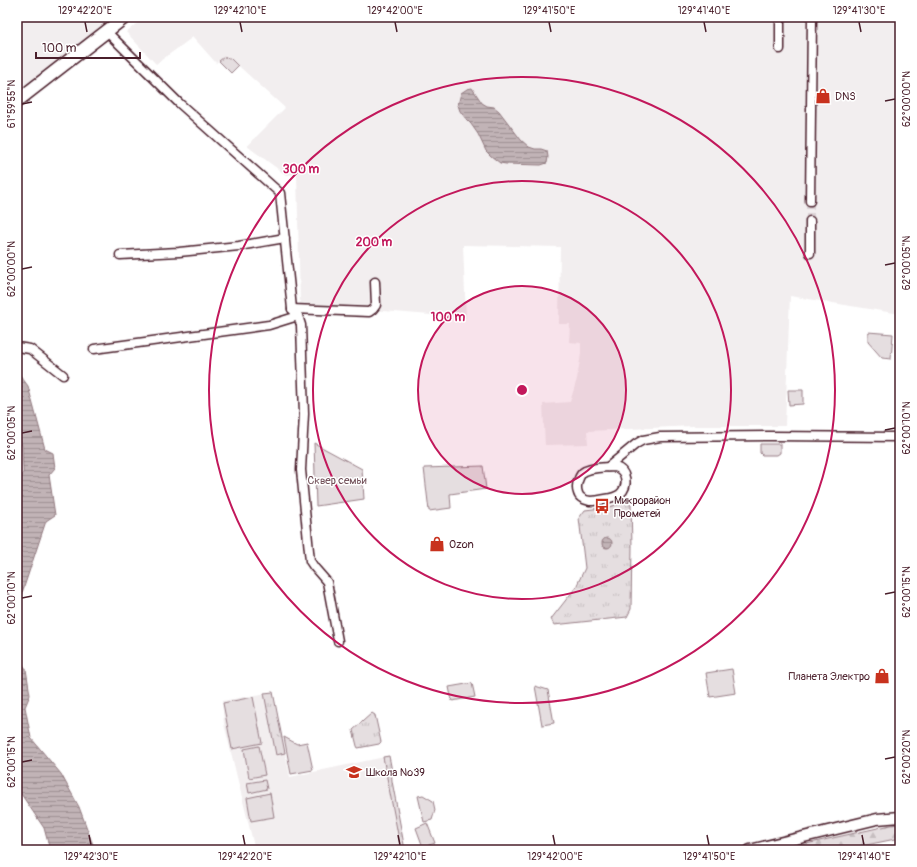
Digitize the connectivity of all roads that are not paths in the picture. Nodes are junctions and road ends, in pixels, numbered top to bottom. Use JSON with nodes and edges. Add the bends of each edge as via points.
{"nodes":[{"id":1,"x":125,"y":17,"type":"edge"},
{"id":2,"x":782,"y":17,"type":"edge"},
{"id":3,"x":812,"y":17,"type":"edge"},
{"id":4,"x":106,"y":31,"type":"junction"},
{"id":5,"x":780,"y":49,"type":"dead end"},
{"id":6,"x":17,"y":101,"type":"edge"},
{"id":7,"x":810,"y":201,"type":"tunnel mouth"},
{"id":8,"x":810,"y":220,"type":"tunnel mouth"},
{"id":9,"x":285,"y":238,"type":"junction"},
{"id":10,"x":810,"y":253,"type":"dead end"},
{"id":11,"x":120,"y":255,"type":"dead end"},
{"id":12,"x":375,"y":282,"type":"dead end"},
{"id":13,"x":295,"y":313,"type":"junction"},
{"id":14,"x":17,"y":347,"type":"edge"},
{"id":15,"x":94,"y":349,"type":"dead end"},
{"id":16,"x":63,"y":375,"type":"dead end"},
{"id":17,"x":900,"y":437,"type":"edge"},
{"id":18,"x":632,"y":448,"type":"junction"},
{"id":19,"x":608,"y":467,"type":"junction"},
{"id":20,"x":624,"y":474,"type":"junction"},
{"id":21,"x":338,"y":641,"type":"dead end"},
{"id":22,"x":900,"y":817,"type":"edge"},
{"id":23,"x":750,"y":850,"type":"edge"}],
"edges":[{"from":1,"to":4,"type":"main road"},
{"from":2,"to":5,"type":"street"},
{"from":3,"to":7,"type":"street"},
{"from":4,"to":6,"type":"main road"},
{"from":4,"to":9,"type":"street","via":[[179,103],[280,193]]},
{"from":8,"to":10,"type":"street"},
{"from":9,"to":11,"type":"street","via":[[239,246]]},
{"from":9,"to":13,"type":"street","via":[[291,299]]},
{"from":12,"to":13,"type":"street","via":[[376,305],[369,312]]},
{"from":13,"to":15,"type":"street","via":[[269,325]]},
{"from":13,"to":21,"type":"street","via":[[301,325],[304,414],[301,470],[310,561],[327,582]]},
{"from":14,"to":16,"type":"street","via":[[30,349]]},
{"from":17,"to":18,"type":"street","via":[[660,437],[644,440]]},
{"from":18,"to":19,"type":"street"},
{"from":18,"to":20,"type":"street","via":[[624,466]]},
{"from":19,"to":20,"type":"street","via":[[620,468]]},
{"from":19,"to":20,"type":"street","via":[[584,471],[578,480],[577,493],[591,501],[619,495],[625,486]]},
{"from":22,"to":23,"type":"street","via":[[870,821]]}]}
